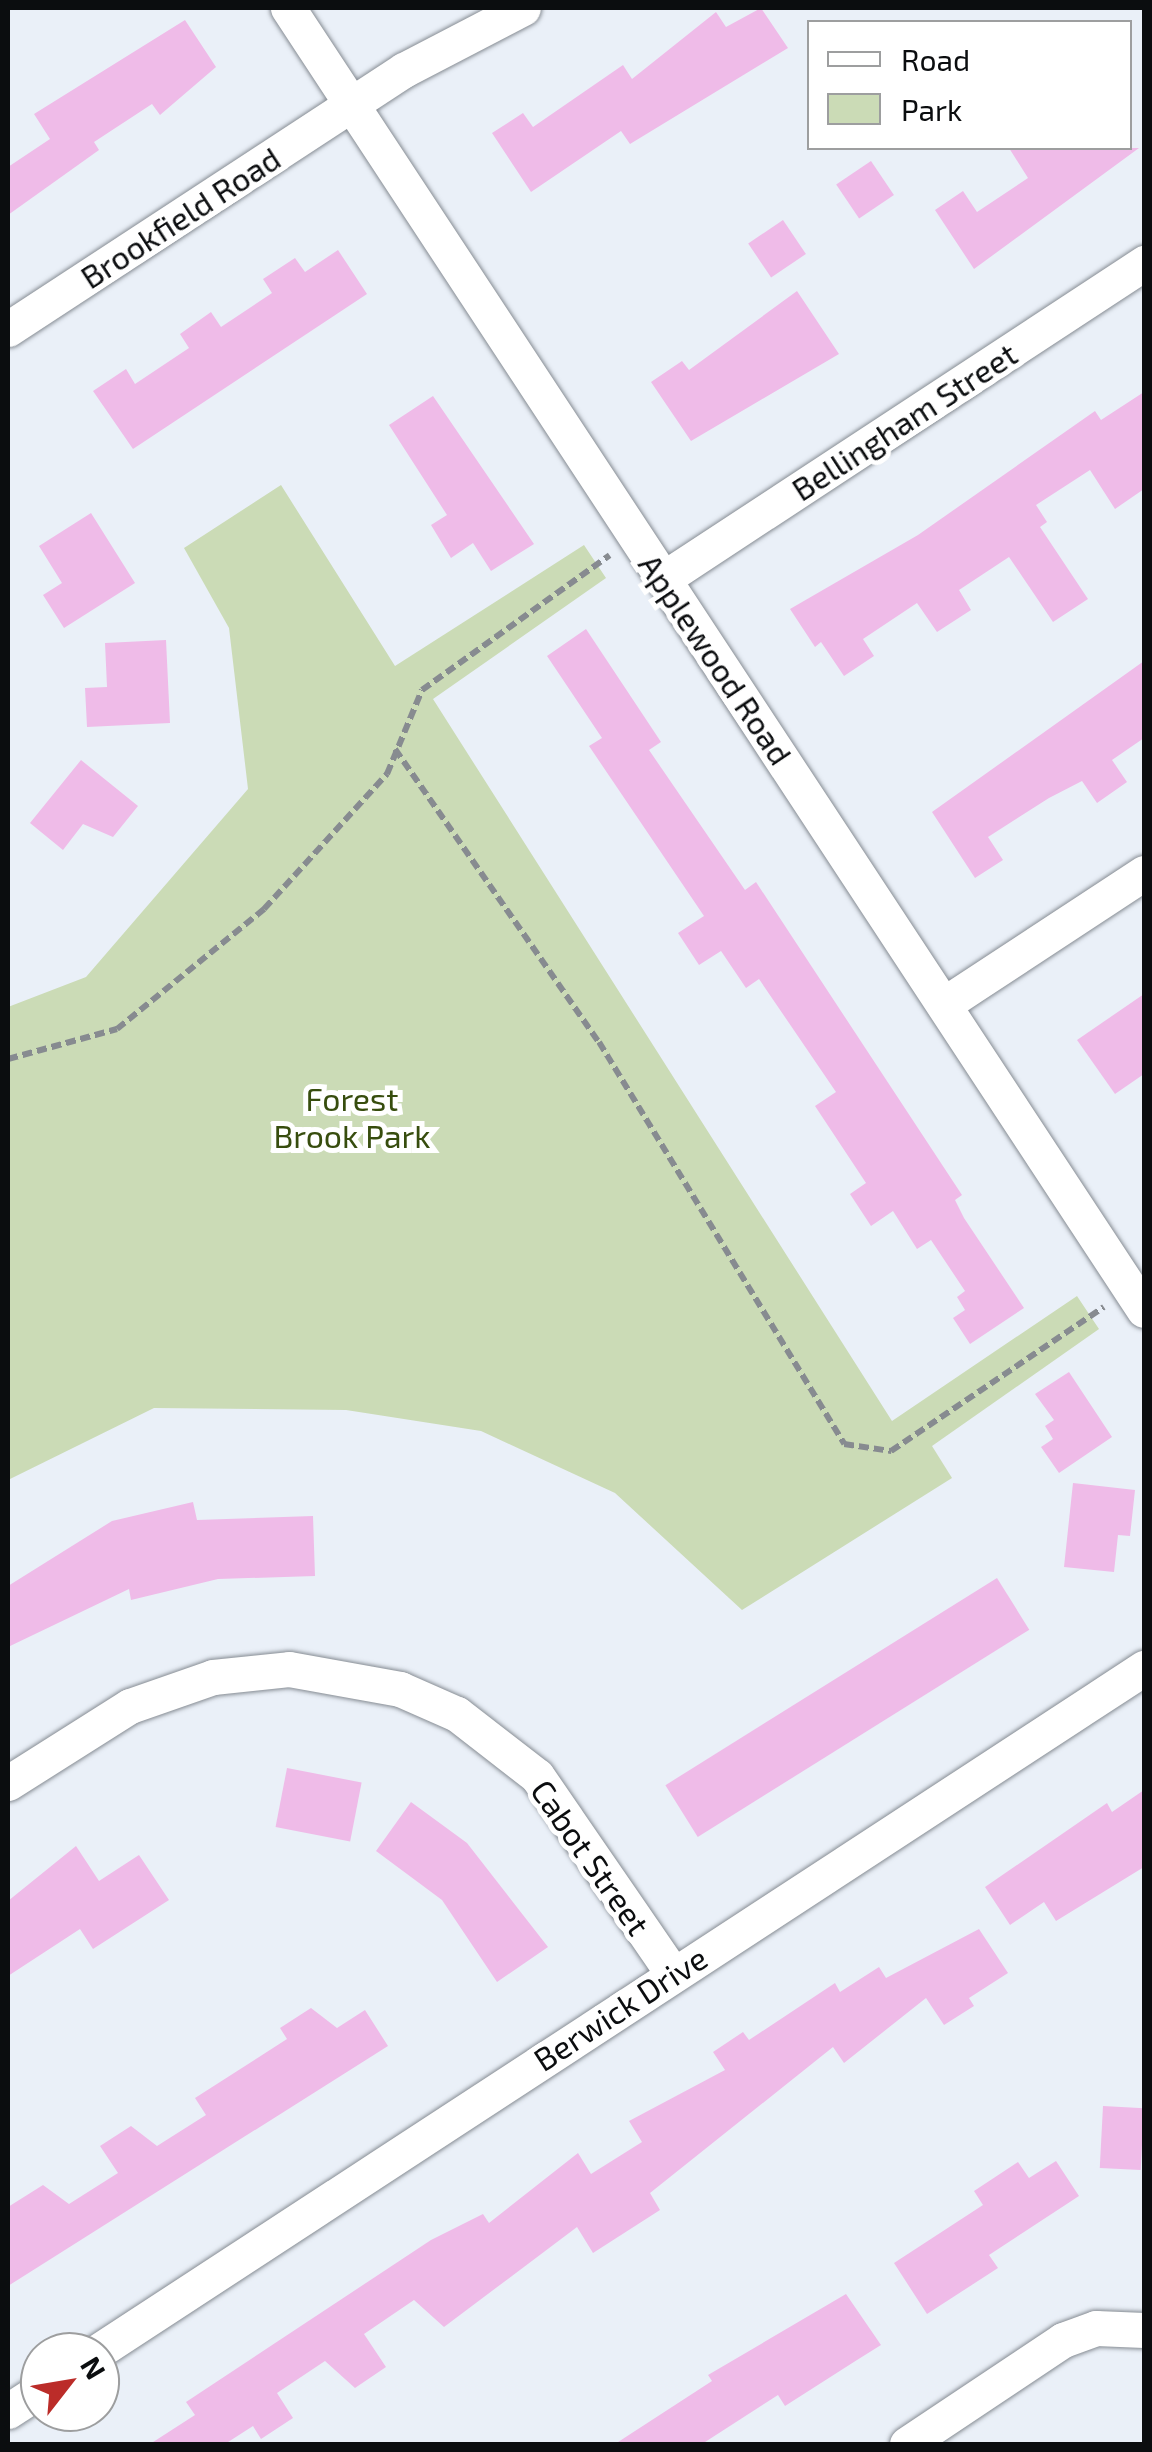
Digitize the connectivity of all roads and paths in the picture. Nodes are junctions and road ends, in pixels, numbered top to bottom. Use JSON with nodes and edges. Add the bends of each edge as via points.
{"nodes":[{"id":1,"x":288,"y":8,"type":"edge"},
{"id":2,"x":523,"y":8,"type":"edge"},
{"id":3,"x":352,"y":104,"type":"junction"},
{"id":4,"x":1144,"y":263,"type":"edge"},
{"id":5,"x":8,"y":329,"type":"edge"},
{"id":6,"x":620,"y":550,"type":"dead end"},
{"id":7,"x":663,"y":578,"type":"junction"},
{"id":8,"x":395,"y":749,"type":"junction"},
{"id":9,"x":1144,"y":873,"type":"edge"},
{"id":10,"x":946,"y":1003,"type":"junction"},
{"id":11,"x":8,"y":1059,"type":"edge"},
{"id":12,"x":1129,"y":1305,"type":"edge"},
{"id":13,"x":1144,"y":1668,"type":"edge"},
{"id":14,"x":8,"y":1783,"type":"edge"},
{"id":15,"x":672,"y":1974,"type":"junction"},
{"id":16,"x":1132,"y":2328,"type":"edge"},
{"id":17,"x":120,"y":2337,"type":"edge"},
{"id":18,"x":907,"y":2444,"type":"edge"}],
"edges":[{"from":1,"to":3,"type":"street","name":"Applewood Road"},
{"from":2,"to":3,"type":"street","name":"Brookfield Road"},
{"from":3,"to":5,"type":"street","name":"Brookfield Road"},
{"from":3,"to":7,"type":"street","name":"Applewood Road"},
{"from":4,"to":7,"type":"street","name":"Bellingham Street"},
{"from":6,"to":8,"type":"path","via":[[422,690]]},
{"from":7,"to":10,"type":"street","name":"Applewood Road"},
{"from":8,"to":11,"type":"path","via":[[387,774],[264,910],[116,1029]]},
{"from":8,"to":12,"type":"path","via":[[599,1042],[844,1444],[870,1454],[908,1442]]},
{"from":9,"to":10,"type":"street"},
{"from":10,"to":12,"type":"street","name":"Applewood Road"},
{"from":13,"to":15,"type":"street","name":"Berwick Drive"},
{"from":14,"to":15,"type":"street","name":"Cabot Street","via":[[130,1706],[213,1677],[289,1669],[400,1689],[457,1714],[537,1776]]},
{"from":15,"to":17,"type":"street","name":"Berwick Drive"},
{"from":16,"to":18,"type":"street","via":[[1062,2340]]}]}
